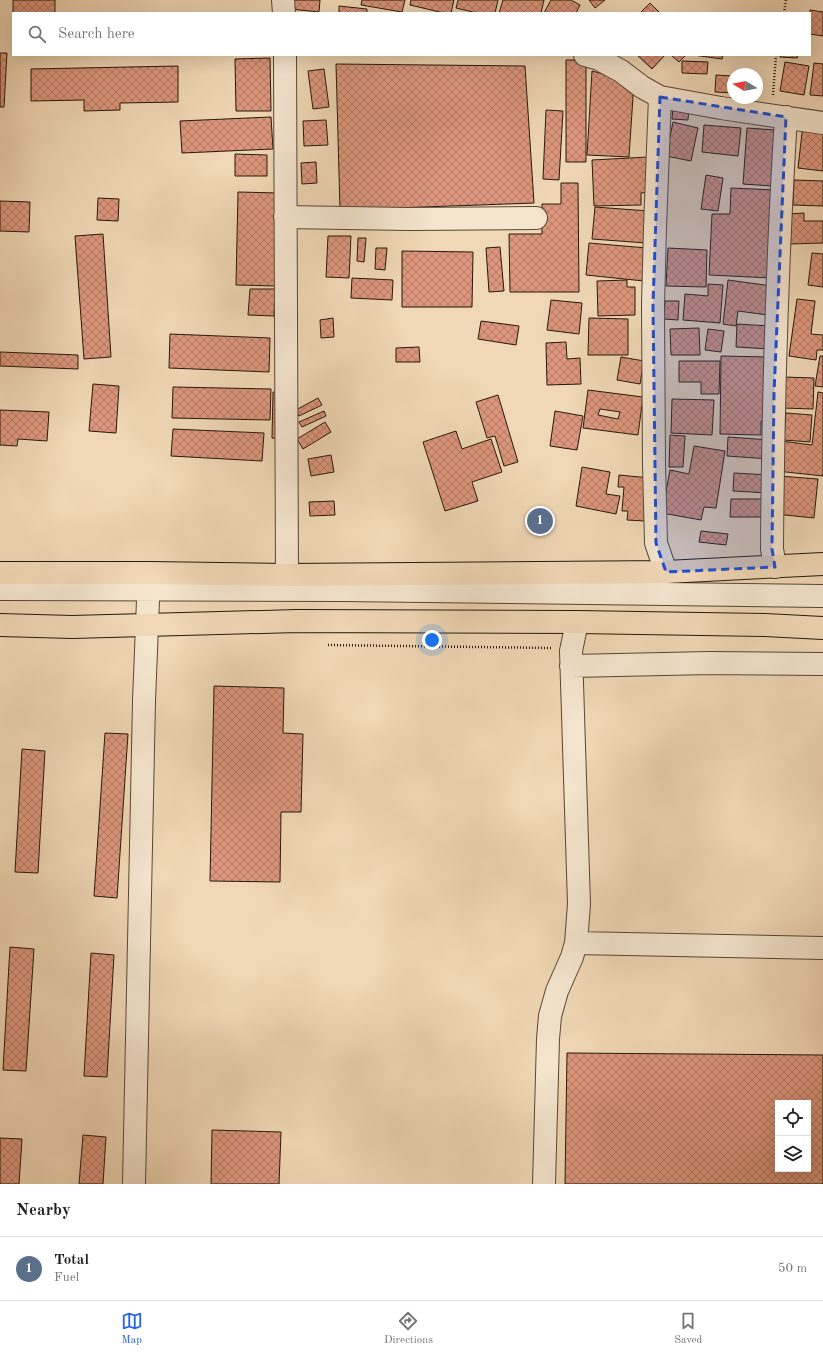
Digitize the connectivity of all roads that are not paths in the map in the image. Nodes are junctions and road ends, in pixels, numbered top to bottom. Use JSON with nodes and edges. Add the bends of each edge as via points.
{"nodes":[{"id":1,"x":283,"y":0,"type":"edge"},
{"id":2,"x":284,"y":12,"type":"edge"},
{"id":3,"x":285,"y":56,"type":"edge"},
{"id":4,"x":588,"y":56,"type":"edge"},
{"id":5,"x":660,"y":96,"type":"junction"},
{"id":6,"x":779,"y":116,"type":"junction"},
{"id":7,"x":823,"y":122,"type":"edge"},
{"id":8,"x":285,"y":218,"type":"junction"},
{"id":9,"x":536,"y":218,"type":"dead end"},
{"id":10,"x":823,"y":564,"type":"edge"},
{"id":11,"x":775,"y":567,"type":"junction"},
{"id":12,"x":666,"y":572,"type":"junction"},
{"id":13,"x":0,"y":573,"type":"edge"},
{"id":14,"x":287,"y":575,"type":"junction"},
{"id":15,"x":148,"y":581,"type":"junction"},
{"id":16,"x":0,"y":589,"type":"edge"},
{"id":17,"x":823,"y":596,"type":"edge"},
{"id":18,"x":576,"y":622,"type":"junction"},
{"id":19,"x":0,"y":625,"type":"edge"},
{"id":20,"x":147,"y":626,"type":"junction"},
{"id":21,"x":823,"y":628,"type":"edge"},
{"id":22,"x":571,"y":658,"type":"junction"},
{"id":23,"x":823,"y":664,"type":"edge"},
{"id":24,"x":576,"y":942,"type":"junction"},
{"id":25,"x":823,"y":948,"type":"edge"},
{"id":26,"x":134,"y":1184,"type":"edge"},
{"id":27,"x":544,"y":1184,"type":"edge"}],
"edges":[{"from":1,"to":2,"type":"street"},
{"from":3,"to":8,"type":"street"},
{"from":4,"to":5,"type":"street","via":[[621,71],[642,87]]},
{"from":5,"to":6,"type":"street"},
{"from":5,"to":12,"type":"street","via":[[654,228],[654,464],[656,543]]},
{"from":6,"to":7,"type":"street"},
{"from":6,"to":11,"type":"street","via":[[780,211],[772,549]]},
{"from":8,"to":9,"type":"street"},
{"from":8,"to":14,"type":"street"},
{"from":10,"to":11,"type":"highway"},
{"from":11,"to":12,"type":"highway"},
{"from":12,"to":14,"type":"highway"},
{"from":13,"to":15,"type":"highway"},
{"from":14,"to":15,"type":"highway"},
{"from":15,"to":16,"type":"street"},
{"from":15,"to":17,"type":"street","via":[[341,590]]},
{"from":15,"to":20,"type":"street"},
{"from":18,"to":20,"type":"highway","via":[[298,621]]},
{"from":18,"to":21,"type":"highway"},
{"from":18,"to":22,"type":"street"},
{"from":19,"to":20,"type":"highway"},
{"from":20,"to":26,"type":"street"},
{"from":22,"to":23,"type":"street"},
{"from":22,"to":24,"type":"street","via":[[579,904]]},
{"from":24,"to":25,"type":"street"},
{"from":24,"to":27,"type":"street","via":[[550,1016]]}]}
